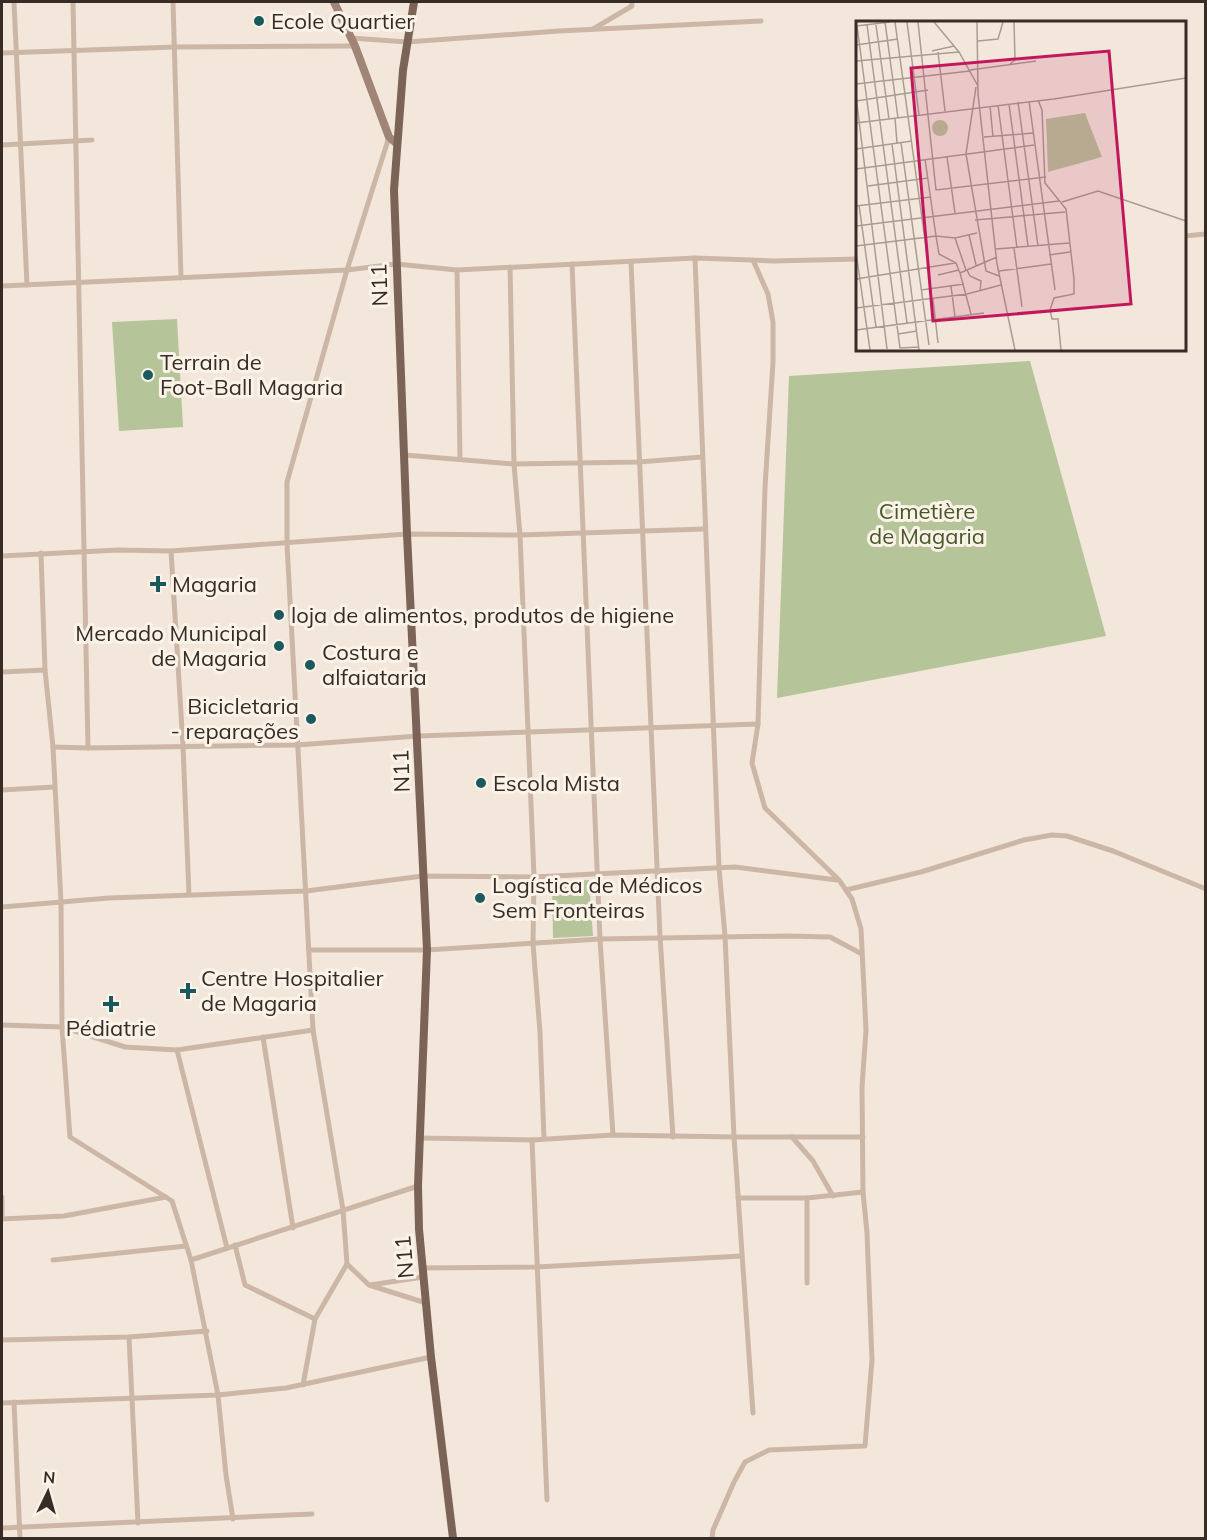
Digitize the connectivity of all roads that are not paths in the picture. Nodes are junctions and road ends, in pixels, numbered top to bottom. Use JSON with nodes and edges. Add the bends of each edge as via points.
{"nodes":[{"id":1,"x":14,"y":2,"type":"edge"},
{"id":2,"x":73,"y":2,"type":"edge"},
{"id":3,"x":173,"y":2,"type":"edge"},
{"id":4,"x":334,"y":2,"type":"edge"},
{"id":5,"x":414,"y":2,"type":"edge"},
{"id":6,"x":632,"y":2,"type":"edge"},
{"id":7,"x":761,"y":21,"type":"dead end"},
{"id":8,"x":592,"y":30,"type":"junction"},
{"id":9,"x":351,"y":38,"type":"junction"},
{"id":10,"x":407,"y":42,"type":"junction"},
{"id":11,"x":355,"y":46,"type":"junction"},
{"id":12,"x":175,"y":47,"type":"junction"},
{"id":13,"x":74,"y":51,"type":"junction"},
{"id":14,"x":2,"y":53,"type":"edge"},
{"id":15,"x":16,"y":53,"type":"junction"},
{"id":16,"x":75,"y":140,"type":"junction"},
{"id":17,"x":92,"y":140,"type":"dead end"},
{"id":18,"x":393,"y":140,"type":"junction"},
{"id":19,"x":20,"y":144,"type":"junction"},
{"id":20,"x":2,"y":145,"type":"edge"},
{"id":21,"x":1206,"y":234,"type":"edge"},
{"id":22,"x":1186,"y":236,"type":"edge"},
{"id":23,"x":695,"y":258,"type":"junction"},
{"id":24,"x":856,"y":259,"type":"edge"},
{"id":25,"x":753,"y":260,"type":"junction"},
{"id":26,"x":631,"y":262,"type":"junction"},
{"id":27,"x":396,"y":264,"type":"junction"},
{"id":28,"x":572,"y":264,"type":"junction"},
{"id":29,"x":510,"y":267,"type":"junction"},
{"id":30,"x":346,"y":270,"type":"junction"},
{"id":31,"x":457,"y":270,"type":"junction"},
{"id":32,"x":182,"y":278,"type":"junction"},
{"id":33,"x":78,"y":282,"type":"junction"},
{"id":34,"x":27,"y":285,"type":"junction"},
{"id":35,"x":2,"y":286,"type":"edge"},
{"id":36,"x":405,"y":455,"type":"junction"},
{"id":37,"x":702,"y":457,"type":"junction"},
{"id":38,"x":459,"y":459,"type":"junction"},
{"id":39,"x":581,"y":462,"type":"junction"},
{"id":40,"x":639,"y":462,"type":"junction"},
{"id":41,"x":514,"y":464,"type":"junction"},
{"id":42,"x":705,"y":529,"type":"junction"},
{"id":43,"x":643,"y":531,"type":"junction"},
{"id":44,"x":583,"y":533,"type":"junction"},
{"id":45,"x":407,"y":534,"type":"junction"},
{"id":46,"x":520,"y":535,"type":"junction"},
{"id":47,"x":286,"y":544,"type":"junction"},
{"id":48,"x":84,"y":551,"type":"junction"},
{"id":49,"x":171,"y":551,"type":"junction"},
{"id":50,"x":41,"y":553,"type":"junction"},
{"id":51,"x":2,"y":556,"type":"edge"},
{"id":52,"x":45,"y":670,"type":"junction"},
{"id":53,"x":2,"y":672,"type":"edge"},
{"id":54,"x":758,"y":724,"type":"junction"},
{"id":55,"x":713,"y":726,"type":"junction"},
{"id":56,"x":651,"y":728,"type":"junction"},
{"id":57,"x":591,"y":730,"type":"junction"},
{"id":58,"x":528,"y":733,"type":"junction"},
{"id":59,"x":418,"y":736,"type":"junction"},
{"id":60,"x":297,"y":745,"type":"junction"},
{"id":61,"x":183,"y":746,"type":"junction"},
{"id":62,"x":53,"y":747,"type":"junction"},
{"id":63,"x":88,"y":748,"type":"junction"},
{"id":64,"x":54,"y":787,"type":"junction"},
{"id":65,"x":2,"y":790,"type":"edge"},
{"id":66,"x":718,"y":868,"type":"junction"},
{"id":67,"x":658,"y":871,"type":"junction"},
{"id":68,"x":597,"y":874,"type":"junction"},
{"id":69,"x":423,"y":876,"type":"junction"},
{"id":70,"x":534,"y":877,"type":"junction"},
{"id":71,"x":839,"y":880,"type":"junction"},
{"id":72,"x":1206,"y":889,"type":"edge"},
{"id":73,"x":846,"y":890,"type":"junction"},
{"id":74,"x":306,"y":891,"type":"junction"},
{"id":75,"x":189,"y":895,"type":"junction"},
{"id":76,"x":61,"y":902,"type":"junction"},
{"id":77,"x":2,"y":907,"type":"edge"},
{"id":78,"x":660,"y":936,"type":"junction"},
{"id":79,"x":725,"y":936,"type":"junction"},
{"id":80,"x":600,"y":939,"type":"junction"},
{"id":81,"x":533,"y":944,"type":"junction"},
{"id":82,"x":309,"y":950,"type":"junction"},
{"id":83,"x":428,"y":950,"type":"junction"},
{"id":84,"x":862,"y":954,"type":"junction"},
{"id":85,"x":2,"y":1025,"type":"edge"},
{"id":86,"x":62,"y":1027,"type":"junction"},
{"id":87,"x":313,"y":1030,"type":"junction"},
{"id":88,"x":263,"y":1037,"type":"junction"},
{"id":89,"x":177,"y":1050,"type":"junction"},
{"id":90,"x":613,"y":1135,"type":"junction"},
{"id":91,"x":673,"y":1137,"type":"junction"},
{"id":92,"x":734,"y":1137,"type":"junction"},
{"id":93,"x":792,"y":1137,"type":"junction"},
{"id":94,"x":863,"y":1137,"type":"junction"},
{"id":95,"x":420,"y":1138,"type":"junction"},
{"id":96,"x":544,"y":1139,"type":"junction"},
{"id":97,"x":532,"y":1140,"type":"junction"},
{"id":98,"x":418,"y":1186,"type":"junction"},
{"id":99,"x":863,"y":1192,"type":"junction"},
{"id":100,"x":833,"y":1196,"type":"junction"},
{"id":101,"x":2,"y":1197,"type":"edge"},
{"id":102,"x":166,"y":1197,"type":"junction"},
{"id":103,"x":738,"y":1198,"type":"junction"},
{"id":104,"x":807,"y":1198,"type":"junction"},
{"id":105,"x":344,"y":1210,"type":"junction"},
{"id":106,"x":2,"y":1220,"type":"edge"},
{"id":107,"x":292,"y":1228,"type":"junction"},
{"id":108,"x":235,"y":1245,"type":"junction"},
{"id":109,"x":186,"y":1246,"type":"junction"},
{"id":110,"x":227,"y":1248,"type":"junction"},
{"id":111,"x":742,"y":1256,"type":"junction"},
{"id":112,"x":53,"y":1260,"type":"dead end"},
{"id":113,"x":191,"y":1260,"type":"junction"},
{"id":114,"x":347,"y":1264,"type":"junction"},
{"id":115,"x":536,"y":1267,"type":"junction"},
{"id":116,"x":423,"y":1273,"type":"junction"},
{"id":117,"x":807,"y":1283,"type":"dead end"},
{"id":118,"x":369,"y":1285,"type":"junction"},
{"id":119,"x":426,"y":1303,"type":"junction"},
{"id":120,"x":315,"y":1319,"type":"junction"},
{"id":121,"x":207,"y":1331,"type":"junction"},
{"id":122,"x":129,"y":1337,"type":"junction"},
{"id":123,"x":2,"y":1340,"type":"edge"},
{"id":124,"x":431,"y":1357,"type":"junction"},
{"id":125,"x":303,"y":1385,"type":"junction"},
{"id":126,"x":218,"y":1395,"type":"junction"},
{"id":127,"x":131,"y":1398,"type":"junction"},
{"id":128,"x":14,"y":1402,"type":"junction"},
{"id":129,"x":2,"y":1403,"type":"edge"},
{"id":130,"x":753,"y":1413,"type":"dead end"},
{"id":131,"x":547,"y":1500,"type":"dead end"},
{"id":132,"x":312,"y":1514,"type":"dead end"},
{"id":133,"x":233,"y":1519,"type":"junction"},
{"id":134,"x":138,"y":1523,"type":"junction"},
{"id":135,"x":2,"y":1528,"type":"edge"},
{"id":136,"x":20,"y":1528,"type":"junction"},
{"id":137,"x":20,"y":1539,"type":"edge"},
{"id":138,"x":453,"y":1539,"type":"edge"},
{"id":139,"x":712,"y":1539,"type":"edge"}],
"edges":[{"from":1,"to":15,"type":"street"},
{"from":2,"to":13,"type":"street"},
{"from":3,"to":12,"type":"street"},
{"from":4,"to":9,"type":"main road"},
{"from":5,"to":10,"type":"main road","name":"N11"},
{"from":6,"to":8,"type":"street","via":[[632,6]]},
{"from":7,"to":8,"type":"street"},
{"from":8,"to":10,"type":"street"},
{"from":9,"to":10,"type":"street"},
{"from":9,"to":11,"type":"main road"},
{"from":10,"to":18,"type":"main road","name":"N11"},
{"from":11,"to":12,"type":"street"},
{"from":11,"to":18,"type":"main road"},
{"from":12,"to":13,"type":"street"},
{"from":12,"to":32,"type":"street"},
{"from":13,"to":15,"type":"street"},
{"from":13,"to":16,"type":"street"},
{"from":14,"to":15,"type":"street"},
{"from":15,"to":19,"type":"street"},
{"from":16,"to":17,"type":"street"},
{"from":16,"to":19,"type":"street"},
{"from":16,"to":33,"type":"street"},
{"from":18,"to":27,"type":"main road","name":"N11"},
{"from":18,"to":30,"type":"street"},
{"from":19,"to":20,"type":"street"},
{"from":19,"to":34,"type":"street"},
{"from":21,"to":22,"type":"street"},
{"from":23,"to":25,"type":"street"},
{"from":23,"to":26,"type":"street"},
{"from":23,"to":37,"type":"street"},
{"from":24,"to":25,"type":"street"},
{"from":25,"to":54,"type":"street","via":[[768,294],[773,322]]},
{"from":26,"to":28,"type":"street"},
{"from":26,"to":40,"type":"street"},
{"from":27,"to":30,"type":"street"},
{"from":27,"to":31,"type":"street"},
{"from":27,"to":36,"type":"main road","name":"N11"},
{"from":28,"to":29,"type":"street"},
{"from":28,"to":39,"type":"street"},
{"from":29,"to":31,"type":"street"},
{"from":29,"to":41,"type":"street"},
{"from":30,"to":32,"type":"street"},
{"from":30,"to":47,"type":"street","via":[[288,482]]},
{"from":31,"to":38,"type":"street"},
{"from":32,"to":33,"type":"street"},
{"from":33,"to":34,"type":"street"},
{"from":33,"to":48,"type":"street"},
{"from":34,"to":35,"type":"street"},
{"from":36,"to":38,"type":"street"},
{"from":36,"to":45,"type":"main road","name":"N11"},
{"from":37,"to":40,"type":"street"},
{"from":37,"to":42,"type":"street"},
{"from":38,"to":41,"type":"street"},
{"from":39,"to":40,"type":"street"},
{"from":39,"to":41,"type":"street"},
{"from":39,"to":44,"type":"street"},
{"from":40,"to":43,"type":"street"},
{"from":41,"to":46,"type":"street"},
{"from":42,"to":43,"type":"street"},
{"from":42,"to":55,"type":"street"},
{"from":43,"to":44,"type":"street"},
{"from":43,"to":56,"type":"street"},
{"from":44,"to":46,"type":"street"},
{"from":44,"to":57,"type":"street"},
{"from":45,"to":46,"type":"street"},
{"from":45,"to":47,"type":"street"},
{"from":45,"to":59,"type":"main road","name":"N11"},
{"from":46,"to":58,"type":"street"},
{"from":47,"to":49,"type":"street"},
{"from":47,"to":60,"type":"street"},
{"from":48,"to":49,"type":"street"},
{"from":48,"to":50,"type":"street"},
{"from":48,"to":63,"type":"street"},
{"from":49,"to":61,"type":"street"},
{"from":50,"to":51,"type":"street"},
{"from":50,"to":52,"type":"street"},
{"from":52,"to":53,"type":"street"},
{"from":52,"to":62,"type":"street"},
{"from":54,"to":55,"type":"street"},
{"from":54,"to":71,"type":"street","via":[[752,763],[765,808]]},
{"from":55,"to":56,"type":"street"},
{"from":55,"to":66,"type":"street"},
{"from":56,"to":57,"type":"street"},
{"from":56,"to":67,"type":"street"},
{"from":57,"to":58,"type":"street"},
{"from":57,"to":68,"type":"street"},
{"from":58,"to":59,"type":"street"},
{"from":58,"to":70,"type":"street"},
{"from":59,"to":60,"type":"street"},
{"from":59,"to":69,"type":"main road","name":"N11"},
{"from":60,"to":61,"type":"street"},
{"from":60,"to":74,"type":"street"},
{"from":61,"to":63,"type":"street"},
{"from":61,"to":75,"type":"street"},
{"from":62,"to":63,"type":"street"},
{"from":62,"to":64,"type":"street"},
{"from":64,"to":65,"type":"street"},
{"from":64,"to":76,"type":"street"},
{"from":66,"to":67,"type":"street"},
{"from":66,"to":71,"type":"street"},
{"from":66,"to":79,"type":"street"},
{"from":67,"to":68,"type":"street"},
{"from":67,"to":78,"type":"street"},
{"from":68,"to":70,"type":"street"},
{"from":68,"to":80,"type":"street"},
{"from":69,"to":70,"type":"street"},
{"from":69,"to":74,"type":"street"},
{"from":69,"to":83,"type":"main road","name":"N11"},
{"from":70,"to":81,"type":"street"},
{"from":71,"to":73,"type":"street"},
{"from":72,"to":73,"type":"street","via":[[1113,851],[1052,835]]},
{"from":73,"to":84,"type":"street","via":[[861,929]]},
{"from":74,"to":75,"type":"street"},
{"from":74,"to":82,"type":"street"},
{"from":75,"to":76,"type":"street"},
{"from":76,"to":77,"type":"street"},
{"from":76,"to":86,"type":"street"},
{"from":78,"to":79,"type":"street"},
{"from":78,"to":80,"type":"street"},
{"from":78,"to":91,"type":"street"},
{"from":79,"to":84,"type":"street","via":[[830,937]]},
{"from":79,"to":92,"type":"street"},
{"from":80,"to":81,"type":"street"},
{"from":80,"to":90,"type":"street"},
{"from":81,"to":83,"type":"street"},
{"from":81,"to":96,"type":"street"},
{"from":82,"to":83,"type":"street"},
{"from":82,"to":87,"type":"street"},
{"from":83,"to":95,"type":"main road","name":"N11"},
{"from":84,"to":94,"type":"street","via":[[866,1022]]},
{"from":85,"to":86,"type":"street"},
{"from":86,"to":89,"type":"street","via":[[125,1047]]},
{"from":86,"to":102,"type":"street","via":[[70,1137]]},
{"from":87,"to":88,"type":"street"},
{"from":87,"to":105,"type":"street"},
{"from":88,"to":89,"type":"street"},
{"from":88,"to":107,"type":"street"},
{"from":89,"to":110,"type":"street"},
{"from":90,"to":91,"type":"street"},
{"from":90,"to":96,"type":"street"},
{"from":91,"to":92,"type":"street"},
{"from":92,"to":93,"type":"street"},
{"from":92,"to":103,"type":"street"},
{"from":93,"to":94,"type":"street"},
{"from":93,"to":100,"type":"street","via":[[813,1161]]},
{"from":94,"to":99,"type":"street"},
{"from":95,"to":97,"type":"street"},
{"from":95,"to":98,"type":"main road","name":"N11"},
{"from":96,"to":97,"type":"street"},
{"from":97,"to":115,"type":"street"},
{"from":98,"to":105,"type":"street"},
{"from":98,"to":116,"type":"main road","name":"N11"},
{"from":99,"to":100,"type":"street"},
{"from":99,"to":139,"type":"street","via":[[872,1360],[866,1446],[769,1450],[746,1462]]},
{"from":100,"to":104,"type":"street"},
{"from":101,"to":106,"type":"street"},
{"from":102,"to":106,"type":"street","via":[[64,1216]]},
{"from":102,"to":109,"type":"street","via":[[172,1201]]},
{"from":103,"to":104,"type":"street"},
{"from":103,"to":111,"type":"street"},
{"from":104,"to":117,"type":"street"},
{"from":105,"to":107,"type":"street"},
{"from":105,"to":114,"type":"street"},
{"from":107,"to":108,"type":"street"},
{"from":108,"to":110,"type":"street"},
{"from":108,"to":120,"type":"street","via":[[245,1285]]},
{"from":109,"to":112,"type":"street"},
{"from":109,"to":113,"type":"street"},
{"from":110,"to":113,"type":"street"},
{"from":111,"to":115,"type":"street"},
{"from":111,"to":130,"type":"street"},
{"from":113,"to":121,"type":"street"},
{"from":114,"to":118,"type":"street"},
{"from":114,"to":120,"type":"street"},
{"from":115,"to":116,"type":"street"},
{"from":115,"to":131,"type":"street"},
{"from":116,"to":118,"type":"street"},
{"from":116,"to":119,"type":"main road","name":"N11"},
{"from":118,"to":119,"type":"street"},
{"from":119,"to":124,"type":"main road","name":"N11"},
{"from":120,"to":125,"type":"street"},
{"from":121,"to":122,"type":"street"},
{"from":121,"to":126,"type":"street"},
{"from":122,"to":123,"type":"street"},
{"from":122,"to":127,"type":"street"},
{"from":124,"to":125,"type":"street"},
{"from":124,"to":138,"type":"main road","name":"N11"},
{"from":125,"to":126,"type":"street"},
{"from":126,"to":127,"type":"street"},
{"from":126,"to":133,"type":"street"},
{"from":127,"to":128,"type":"street"},
{"from":127,"to":134,"type":"street"},
{"from":128,"to":129,"type":"street"},
{"from":128,"to":136,"type":"street"},
{"from":132,"to":133,"type":"street"},
{"from":133,"to":134,"type":"street"},
{"from":134,"to":136,"type":"street"},
{"from":135,"to":136,"type":"street"},
{"from":136,"to":137,"type":"street"}]}
